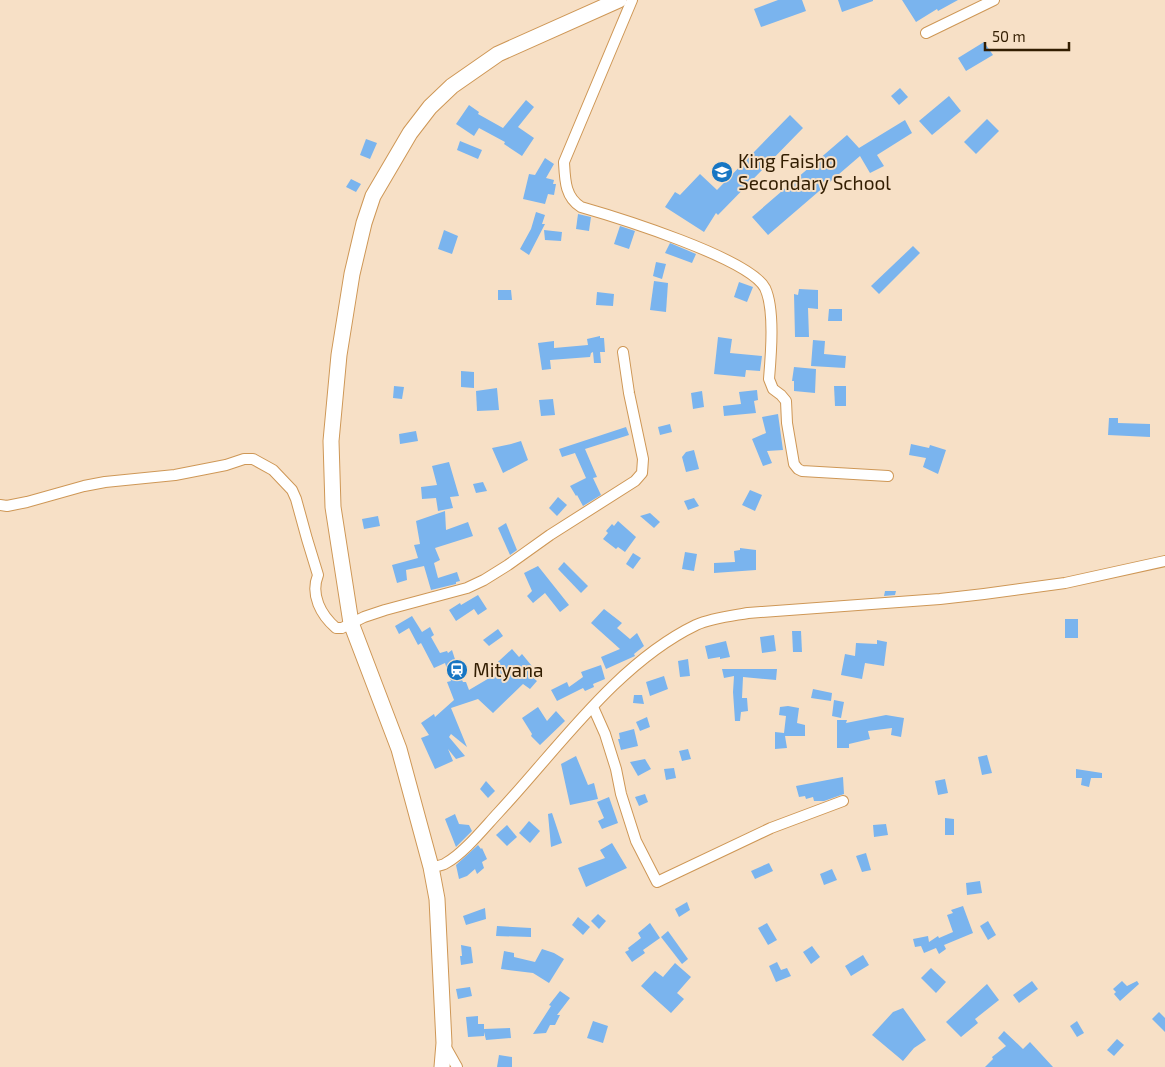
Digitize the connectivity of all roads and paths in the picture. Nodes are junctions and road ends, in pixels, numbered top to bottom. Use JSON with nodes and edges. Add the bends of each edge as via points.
{"nodes":[{"id":1,"x":618,"y":0,"type":"edge"},
{"id":2,"x":632,"y":0,"type":"edge"},
{"id":3,"x":994,"y":0,"type":"edge"},
{"id":4,"x":926,"y":33,"type":"dead end"},
{"id":5,"x":623,"y":352,"type":"dead end"},
{"id":6,"x":888,"y":476,"type":"dead end"},
{"id":7,"x":0,"y":505,"type":"edge"},
{"id":8,"x":1165,"y":561,"type":"edge"},
{"id":9,"x":351,"y":623,"type":"junction"},
{"id":10,"x":593,"y":707,"type":"junction"},
{"id":11,"x":843,"y":801,"type":"dead end"},
{"id":12,"x":431,"y":867,"type":"junction"},
{"id":13,"x":444,"y":1043,"type":"junction"},
{"id":14,"x":442,"y":1067,"type":"edge"},
{"id":15,"x":457,"y":1067,"type":"edge"}],
"edges":[{"from":1,"to":9,"type":"main road","via":[[498,54],[452,86],[430,106],[410,133],[373,196],[352,274],[339,354],[331,441],[333,507]]},
{"from":2,"to":6,"type":"street","via":[[564,162],[566,187],[572,201],[581,207],[672,237],[751,274],[764,286],[770,300],[769,379],[773,389],[786,401],[794,464],[802,471]]},
{"from":3,"to":4,"type":"street"},
{"from":5,"to":9,"type":"street","via":[[643,459],[642,473],[635,481],[484,580]]},
{"from":7,"to":9,"type":"street","via":[[28,502],[105,482],[175,475],[253,459],[280,477],[296,499],[318,575],[315,584],[320,611],[336,628]]},
{"from":8,"to":10,"type":"street","via":[[1065,583],[984,594],[720,618],[697,624],[669,640],[637,663]]},
{"from":9,"to":12,"type":"main road","via":[[398,749]]},
{"from":10,"to":11,"type":"street","via":[[605,734],[636,841],[657,882],[770,828]]},
{"from":10,"to":12,"type":"street","via":[[469,844],[445,864]]},
{"from":12,"to":13,"type":"main road","via":[[436,899]]},
{"from":13,"to":14,"type":"main road"},
{"from":13,"to":15,"type":"street"}]}
